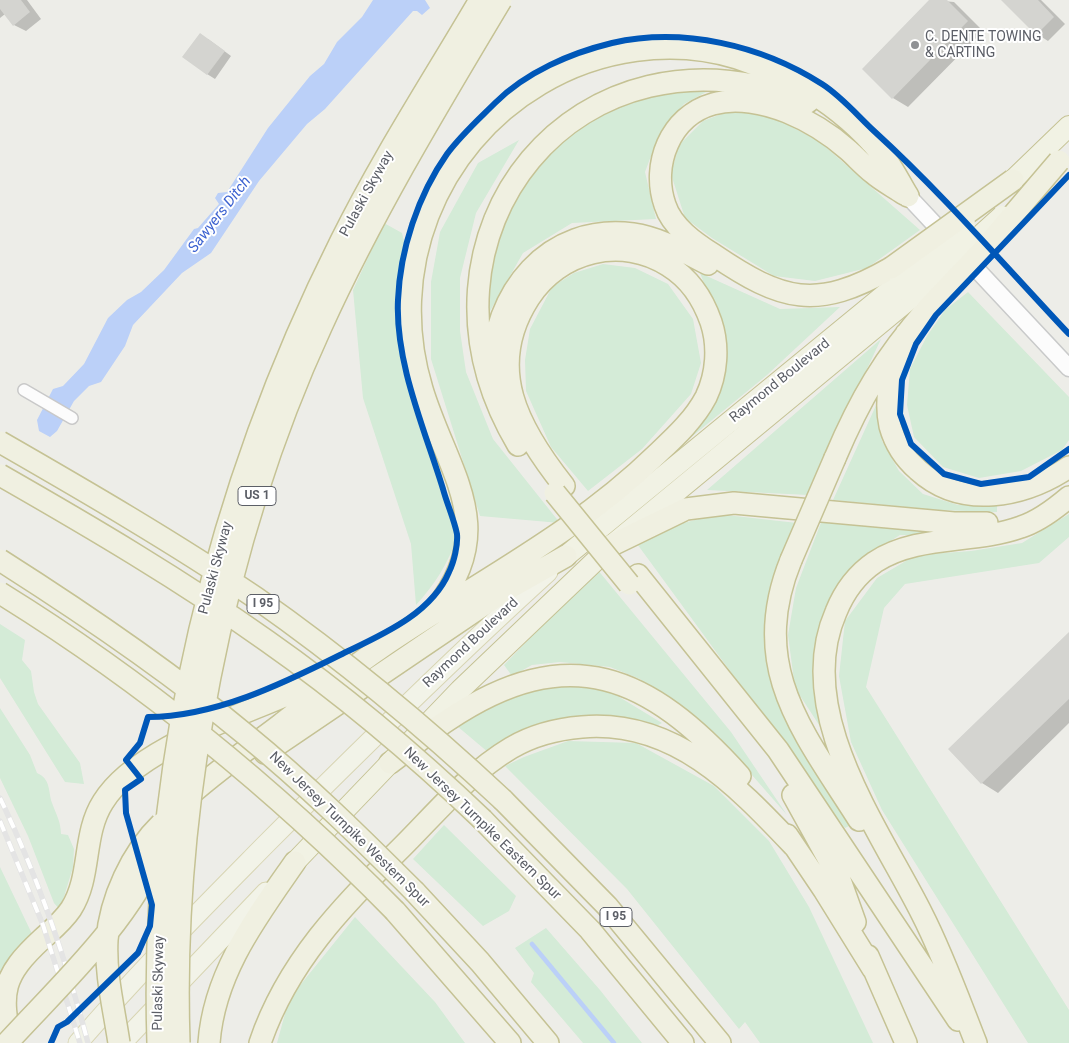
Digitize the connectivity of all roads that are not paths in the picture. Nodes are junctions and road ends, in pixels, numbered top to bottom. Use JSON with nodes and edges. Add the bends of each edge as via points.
{"nodes":[{"id":1,"x":480,"y":0,"type":"edge"},
{"id":2,"x":501,"y":0,"type":"edge"},
{"id":3,"x":846,"y":120,"type":"junction"},
{"id":4,"x":1069,"y":126,"type":"edge"},
{"id":5,"x":1064,"y":156,"type":"edge"},
{"id":6,"x":1013,"y":180,"type":"joint"},
{"id":7,"x":908,"y":196,"type":"junction"},
{"id":8,"x":896,"y":275,"type":"junction"},
{"id":9,"x":750,"y":280,"type":"junction"},
{"id":10,"x":919,"y":304,"type":"junction"},
{"id":11,"x":906,"y":334,"type":"junction"},
{"id":12,"x":1069,"y":368,"type":"edge"},
{"id":13,"x":24,"y":390,"type":"dead end"},
{"id":14,"x":494,"y":393,"type":"junction"},
{"id":15,"x":72,"y":418,"type":"dead end"},
{"id":16,"x":0,"y":442,"type":"edge"},
{"id":17,"x":1069,"y":467,"type":"edge"},
{"id":18,"x":0,"y":475,"type":"edge"},
{"id":19,"x":560,"y":490,"type":"junction"},
{"id":20,"x":1069,"y":497,"type":"edge"},
{"id":21,"x":1050,"y":510,"type":"junction"},
{"id":22,"x":612,"y":545,"type":"junction"},
{"id":23,"x":566,"y":556,"type":"junction"},
{"id":24,"x":0,"y":560,"type":"edge"},
{"id":25,"x":634,"y":579,"type":"junction"},
{"id":26,"x":0,"y":593,"type":"edge"},
{"id":27,"x":430,"y":616,"type":"junction"},
{"id":28,"x":377,"y":650,"type":"junction"},
{"id":29,"x":390,"y":763,"type":"junction"},
{"id":30,"x":164,"y":830,"type":"junction"},
{"id":31,"x":794,"y":846,"type":"junction"},
{"id":32,"x":295,"y":862,"type":"junction"},
{"id":33,"x":896,"y":868,"type":"junction"},
{"id":34,"x":873,"y":969,"type":"junction"},
{"id":35,"x":659,"y":1012,"type":"junction"},
{"id":36,"x":5,"y":1019,"type":"junction"},
{"id":37,"x":7,"y":1043,"type":"edge"},
{"id":38,"x":11,"y":1043,"type":"edge"},
{"id":39,"x":19,"y":1043,"type":"edge"},
{"id":40,"x":78,"y":1043,"type":"edge"},
{"id":41,"x":121,"y":1043,"type":"edge"},
{"id":42,"x":158,"y":1043,"type":"edge"},
{"id":43,"x":179,"y":1043,"type":"edge"},
{"id":44,"x":209,"y":1043,"type":"edge"},
{"id":45,"x":260,"y":1043,"type":"edge"},
{"id":46,"x":510,"y":1043,"type":"edge"},
{"id":47,"x":548,"y":1043,"type":"edge"},
{"id":48,"x":674,"y":1043,"type":"edge"},
{"id":49,"x":683,"y":1043,"type":"edge"},
{"id":50,"x":720,"y":1043,"type":"edge"},
{"id":51,"x":906,"y":1043,"type":"edge"},
{"id":52,"x":975,"y":1043,"type":"edge"}],
"edges":[{"from":1,"to":30,"type":"highway","name":"Pulaski Skyway","number":"US 1","bridge":true,"via":[[365,195],[316,292],[274,390],[238,491],[209,590],[186,694]]},
{"from":2,"to":43,"type":"highway","name":"Pulaski Skyway","number":"US 1","bridge":true,"via":[[389,190],[353,260],[288,405],[262,480],[220,634],[192,788],[182,870]]},
{"from":3,"to":7,"type":"highway","via":[[887,161]]},
{"from":3,"to":14,"type":"highway","via":[[772,88],[717,79],[690,79],[626,94],[594,108],[565,127],[539,151],[512,186],[483,256],[477,288],[477,326],[483,363]]},
{"from":3,"to":27,"type":"highway","via":[[804,86],[753,64],[694,49],[656,49],[604,57],[557,74],[504,108],[467,146],[440,187],[426,218],[416,250],[411,284],[410,321],[417,372],[460,488],[467,520],[467,543],[462,565]]},
{"from":4,"to":6,"type":"highway"},
{"from":5,"to":10,"type":"highway","bridge":true,"via":[[984,249]]},
{"from":6,"to":8,"type":"highway","bridge":true},
{"from":7,"to":9,"type":"highway","via":[[873,174],[836,140],[786,112],[736,101],[704,107],[692,113],[675,130],[664,152],[660,178],[664,204],[675,223],[692,240]]},
{"from":7,"to":12,"type":"main road"},
{"from":8,"to":9,"type":"highway","via":[[817,295],[782,292]]},
{"from":8,"to":23,"type":"highway","name":"Raymond Boulevard"},
{"from":9,"to":14,"type":"highway","via":[[709,265],[665,243],[634,234],[601,235],[560,248],[526,274],[504,310],[494,348]]},
{"from":10,"to":11,"type":"highway"},
{"from":10,"to":22,"type":"highway","name":"Raymond Boulevard"},
{"from":11,"to":17,"type":"highway","via":[[891,375],[890,425],[899,448],[920,472],[959,493],[987,495],[1028,488]]},
{"from":11,"to":33,"type":"highway","bridge":true,"via":[[864,395],[835,458],[791,560],[779,597],[775,623],[776,654],[793,712],[866,831]]},
{"from":13,"to":15,"type":"street"},
{"from":14,"to":19,"type":"highway","via":[[517,444]]},
{"from":16,"to":50,"type":"highway","name":"New Jersey Turnpike Eastern Spur","number":"I 95","bridge":true,"via":[[147,528],[264,604],[378,690],[503,800],[612,913]]},
{"from":18,"to":35,"type":"highway","name":"New Jersey Turnpike Eastern Spur","number":"I 95","bridge":true,"via":[[130,551],[268,642],[385,732],[483,820],[590,930]]},
{"from":19,"to":25,"type":"highway"},
{"from":19,"to":27,"type":"highway","via":[[529,439],[515,406],[508,368],[514,329],[531,294],[548,275],[567,262],[587,254],[616,249],[649,255],[686,279],[710,318],[716,358],[702,403],[674,438],[602,502],[528,555]]},
{"from":20,"to":21,"type":"highway"},
{"from":21,"to":22,"type":"highway","via":[[1003,521],[969,524],[746,503],[708,504],[676,513]]},
{"from":21,"to":33,"type":"highway","via":[[1022,527],[914,546],[890,554],[856,578],[838,607],[830,626],[824,657],[830,720],[844,760]]},
{"from":22,"to":29,"type":"highway","name":"Raymond Boulevard","via":[[508,643]]},
{"from":23,"to":30,"type":"highway","via":[[504,591]]},
{"from":23,"to":40,"type":"main road","name":"Raymond Boulevard","via":[[350,759],[161,951]]},
{"from":24,"to":47,"type":"highway","name":"New Jersey Turnpike Western Spur","bridge":true,"via":[[122,641],[246,735],[325,804],[415,892],[480,962]]},
{"from":25,"to":34,"type":"highway","via":[[796,800],[840,880]]},
{"from":25,"to":52,"type":"highway","via":[[773,744],[913,956]]},
{"from":26,"to":46,"type":"highway","name":"New Jersey Turnpike Western Spur","bridge":true,"via":[[119,673],[224,753],[314,832],[394,911]]},
{"from":27,"to":28,"type":"highway"},
{"from":28,"to":30,"type":"highway","via":[[200,786]]},
{"from":28,"to":36,"type":"highway","via":[[192,736],[142,764],[116,785],[103,801],[92,824],[83,880],[75,902],[61,922],[23,958],[9,982],[3,1004]]},
{"from":29,"to":31,"type":"highway","via":[[448,720],[521,683],[563,674],[601,677],[649,697],[698,733],[761,799]]},
{"from":29,"to":32,"type":"highway","name":"Raymond Boulevard"},
{"from":30,"to":37,"type":"highway","bridge":true,"via":[[149,873],[129,907],[104,939]]},
{"from":30,"to":41,"type":"highway","bridge":true,"via":[[147,840],[128,870],[109,928],[108,973]]},
{"from":30,"to":42,"type":"highway","name":"Pulaski Skyway","number":"US 1","bridge":true},
{"from":31,"to":34,"type":"highway"},
{"from":31,"to":45,"type":"highway","via":[[723,776],[672,742],[634,730],[606,726],[561,729],[534,737],[509,749],[474,776],[327,924],[286,982]]},
{"from":32,"to":41,"type":"main road","name":"Raymond Boulevard"},
{"from":32,"to":44,"type":"highway","via":[[250,927],[230,963],[214,1005]]},
{"from":33,"to":52,"type":"highway","via":[[926,921]]},
{"from":34,"to":51,"type":"highway"},
{"from":35,"to":48,"type":"highway"},
{"from":35,"to":49,"type":"highway","name":"New Jersey Turnpike Eastern Spur","number":"I 95"},
{"from":36,"to":38,"type":"highway"},
{"from":36,"to":39,"type":"highway"}]}
